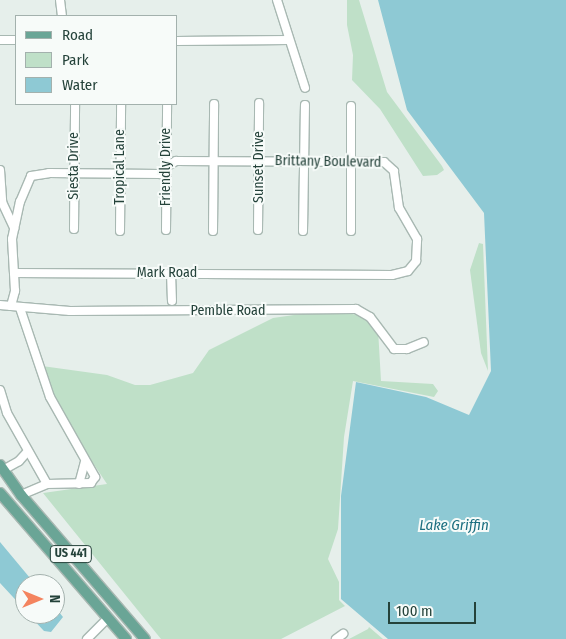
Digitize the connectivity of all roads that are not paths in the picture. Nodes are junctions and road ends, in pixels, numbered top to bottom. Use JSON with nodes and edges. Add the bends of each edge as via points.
{"nodes":[{"id":1,"x":60,"y":0,"type":"edge"},
{"id":2,"x":277,"y":0,"type":"edge"},
{"id":3,"x":62,"y":15,"type":"edge"},
{"id":4,"x":0,"y":40,"type":"edge"},
{"id":5,"x":15,"y":40,"type":"edge"},
{"id":6,"x":289,"y":40,"type":"junction"},
{"id":7,"x":178,"y":41,"type":"edge"},
{"id":8,"x":306,"y":88,"type":"dead end"},
{"id":9,"x":259,"y":103,"type":"dead end"},
{"id":10,"x":214,"y":104,"type":"dead end"},
{"id":11,"x":305,"y":104,"type":"dead end"},
{"id":12,"x":75,"y":105,"type":"edge"},
{"id":13,"x":120,"y":105,"type":"edge"},
{"id":14,"x":166,"y":105,"type":"edge"},
{"id":15,"x":351,"y":106,"type":"dead end"},
{"id":16,"x":213,"y":161,"type":"junction"},
{"id":17,"x":259,"y":161,"type":"junction"},
{"id":18,"x":304,"y":161,"type":"junction"},
{"id":19,"x":351,"y":162,"type":"junction"},
{"id":20,"x":166,"y":168,"type":"junction"},
{"id":21,"x":0,"y":170,"type":"edge"},
{"id":22,"x":75,"y":173,"type":"junction"},
{"id":23,"x":121,"y":175,"type":"junction"},
{"id":24,"x":14,"y":229,"type":"junction"},
{"id":25,"x":74,"y":229,"type":"dead end"},
{"id":26,"x":166,"y":230,"type":"dead end"},
{"id":27,"x":258,"y":230,"type":"dead end"},
{"id":28,"x":120,"y":231,"type":"dead end"},
{"id":29,"x":213,"y":231,"type":"dead end"},
{"id":30,"x":303,"y":231,"type":"dead end"},
{"id":31,"x":351,"y":231,"type":"dead end"},
{"id":32,"x":170,"y":272,"type":"junction"},
{"id":33,"x":14,"y":273,"type":"junction"},
{"id":34,"x":364,"y":274,"type":"joint"},
{"id":35,"x":172,"y":300,"type":"dead end"},
{"id":36,"x":0,"y":305,"type":"edge"},
{"id":37,"x":15,"y":307,"type":"junction"},
{"id":38,"x":424,"y":342,"type":"dead end"},
{"id":39,"x":0,"y":396,"type":"edge"},
{"id":40,"x":28,"y":450,"type":"junction"},
{"id":41,"x":85,"y":462,"type":"junction"},
{"id":42,"x":1,"y":469,"type":"edge"},
{"id":43,"x":47,"y":484,"type":"junction"},
{"id":44,"x":79,"y":484,"type":"junction"},
{"id":45,"x":0,"y":488,"type":"edge"},
{"id":46,"x":0,"y":493,"type":"edge"},
{"id":47,"x":21,"y":495,"type":"junction"},
{"id":48,"x":108,"y":618,"type":"junction"},
{"id":49,"x":343,"y":634,"type":"dead end"},
{"id":50,"x":91,"y":638,"type":"edge"},
{"id":51,"x":126,"y":639,"type":"edge"},
{"id":52,"x":146,"y":639,"type":"edge"},
{"id":53,"x":336,"y":639,"type":"edge"}],
"edges":[{"from":1,"to":3,"type":"street"},
{"from":2,"to":6,"type":"street"},
{"from":4,"to":5,"type":"street"},
{"from":6,"to":7,"type":"street"},
{"from":6,"to":8,"type":"street"},
{"from":9,"to":17,"type":"street","name":"Sunset Drive"},
{"from":10,"to":16,"type":"street"},
{"from":11,"to":18,"type":"street"},
{"from":12,"to":22,"type":"street","name":"Siesta Drive"},
{"from":13,"to":23,"type":"street","name":"Tropical Lane"},
{"from":14,"to":20,"type":"street","name":"Friendly Drive"},
{"from":15,"to":19,"type":"street"},
{"from":16,"to":17,"type":"street","name":"Brittany Boulevard"},
{"from":16,"to":20,"type":"street","name":"Brittany Boulevard","via":[[176,161]]},
{"from":16,"to":29,"type":"street"},
{"from":17,"to":18,"type":"street","name":"Brittany Boulevard"},
{"from":17,"to":27,"type":"street","name":"Sunset Drive"},
{"from":18,"to":19,"type":"street","name":"Brittany Boulevard"},
{"from":18,"to":30,"type":"street"},
{"from":19,"to":31,"type":"street"},
{"from":19,"to":34,"type":"street","name":"Brittany Boulevard","via":[[384,162],[392,167],[399,208],[419,244],[416,261],[408,270],[392,275]]},
{"from":20,"to":23,"type":"street","name":"Brittany Boulevard","via":[[160,174]]},
{"from":20,"to":26,"type":"street","name":"Friendly Drive"},
{"from":21,"to":24,"type":"street","via":[[2,202]]},
{"from":22,"to":23,"type":"street","name":"Brittany Boulevard"},
{"from":22,"to":24,"type":"street","name":"Brittany Boulevard","via":[[31,176]]},
{"from":22,"to":25,"type":"street","name":"Siesta Drive"},
{"from":23,"to":28,"type":"street","name":"Tropical Lane"},
{"from":24,"to":33,"type":"street","name":"Brittany Boulevard"},
{"from":32,"to":33,"type":"street","name":"Mark Road"},
{"from":32,"to":34,"type":"street","name":"Mark Road"},
{"from":32,"to":35,"type":"street"},
{"from":33,"to":37,"type":"street"},
{"from":36,"to":37,"type":"street"},
{"from":37,"to":38,"type":"street","name":"Pemble Road","via":[[244,312],[356,310],[370,317],[394,349],[407,349]]},
{"from":37,"to":41,"type":"street","via":[[46,389]]},
{"from":39,"to":40,"type":"street"},
{"from":40,"to":42,"type":"street","via":[[19,461]]},
{"from":40,"to":43,"type":"street"},
{"from":41,"to":44,"type":"street"},
{"from":41,"to":44,"type":"street","via":[[95,478],[90,483]]},
{"from":42,"to":47,"type":"main road","number":"US 441"},
{"from":43,"to":44,"type":"street"},
{"from":43,"to":47,"type":"street"},
{"from":45,"to":47,"type":"main road"},
{"from":46,"to":48,"type":"main road","number":"US 441"},
{"from":47,"to":52,"type":"main road","number":"US 441"},
{"from":48,"to":50,"type":"street"},
{"from":48,"to":51,"type":"main road","number":"US 441"},
{"from":49,"to":53,"type":"street"}]}
